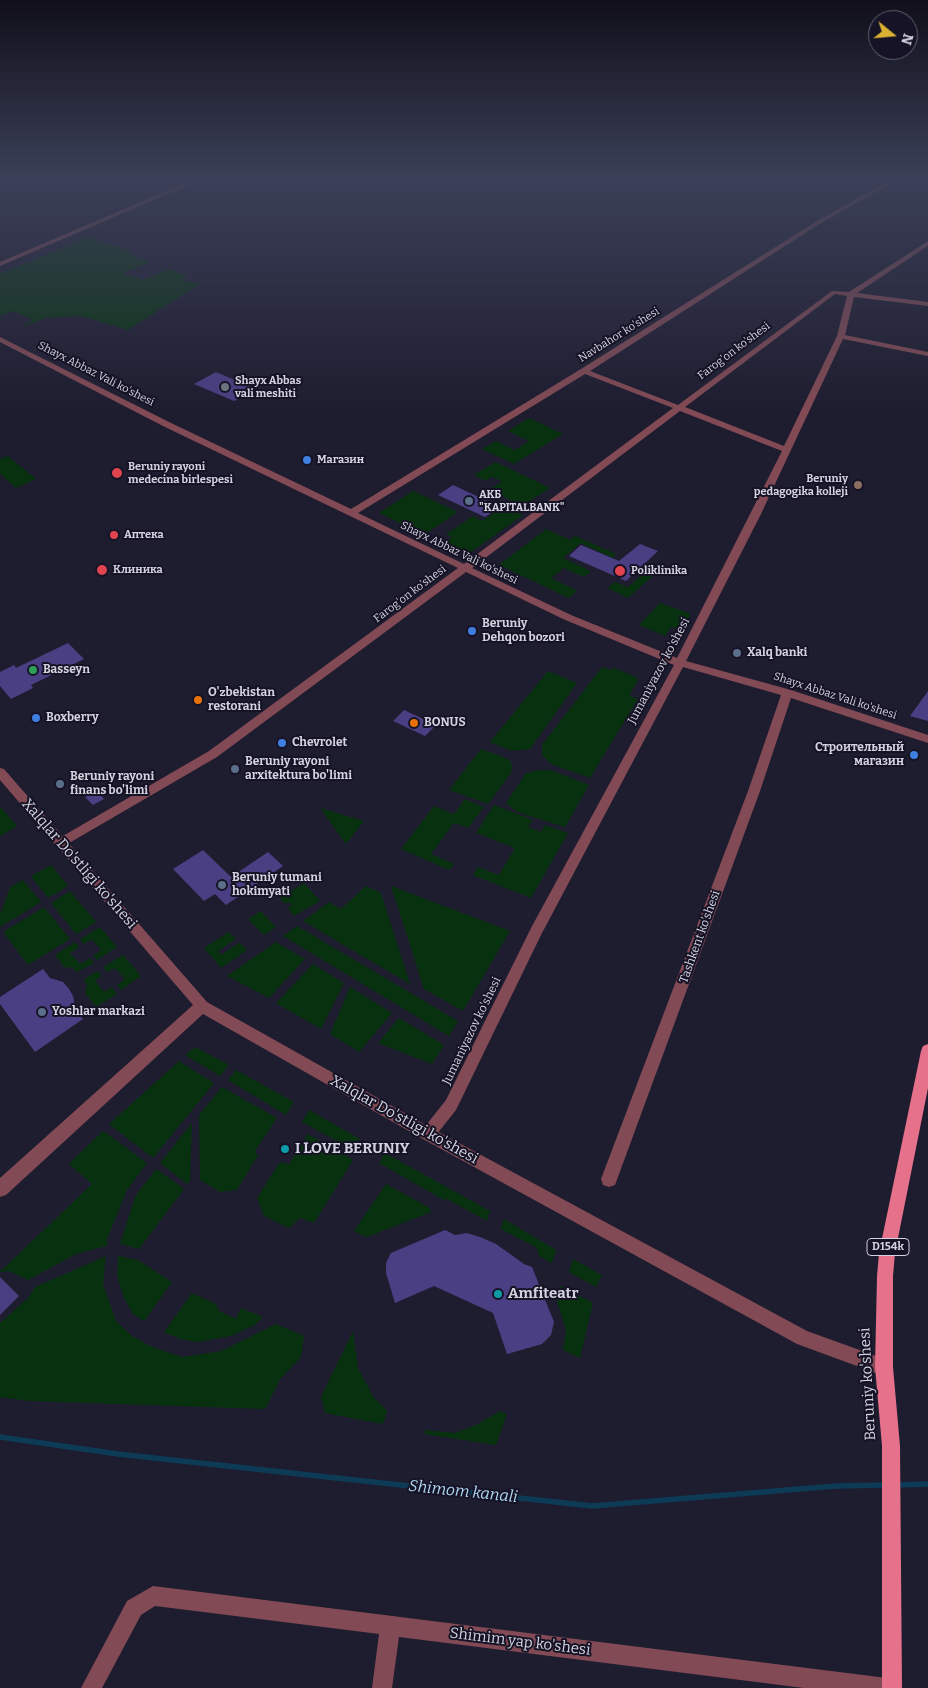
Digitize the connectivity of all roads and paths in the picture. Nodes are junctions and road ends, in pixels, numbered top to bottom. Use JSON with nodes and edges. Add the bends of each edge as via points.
{"nodes":[{"id":1,"x":19,"y":256,"type":"edge"},
{"id":2,"x":766,"y":256,"type":"edge"},
{"id":3,"x":909,"y":256,"type":"edge"},
{"id":4,"x":0,"y":264,"type":"edge"},
{"id":5,"x":851,"y":294,"type":"junction"},
{"id":6,"x":928,"y":304,"type":"edge"},
{"id":7,"x":840,"y":336,"type":"junction"},
{"id":8,"x":0,"y":339,"type":"edge"},
{"id":9,"x":928,"y":354,"type":"edge"},
{"id":10,"x":584,"y":371,"type":"junction"},
{"id":11,"x":678,"y":408,"type":"junction"},
{"id":12,"x":785,"y":449,"type":"junction"},
{"id":13,"x":350,"y":514,"type":"junction"},
{"id":14,"x":463,"y":569,"type":"junction"},
{"id":15,"x":680,"y":662,"type":"junction"},
{"id":16,"x":787,"y":693,"type":"junction"},
{"id":17,"x":928,"y":739,"type":"edge"},
{"id":18,"x":0,"y":772,"type":"edge"},
{"id":19,"x":60,"y":843,"type":"junction"},
{"id":20,"x":202,"y":1006,"type":"junction"},
{"id":21,"x":928,"y":1051,"type":"edge"},
{"id":22,"x":428,"y":1134,"type":"junction"},
{"id":23,"x":609,"y":1179,"type":"dead end"},
{"id":24,"x":0,"y":1189,"type":"edge"},
{"id":25,"x":884,"y":1367,"type":"junction"},
{"id":26,"x":390,"y":1626,"type":"junction"},
{"id":27,"x":91,"y":1688,"type":"edge"},
{"id":28,"x":382,"y":1688,"type":"edge"},
{"id":29,"x":888,"y":1688,"type":"edge"},
{"id":30,"x":892,"y":1688,"type":"edge"}],
"edges":[{"from":1,"to":4,"type":"street"},
{"from":2,"to":10,"type":"street","name":"Navbahor ko'shesi"},
{"from":3,"to":5,"type":"street"},
{"from":5,"to":6,"type":"street"},
{"from":5,"to":7,"type":"street","name":"Jumaniyazov ko'shesi"},
{"from":5,"to":11,"type":"street","name":"Farog'on ko'shesi","via":[[834,292]]},
{"from":7,"to":9,"type":"street"},
{"from":7,"to":12,"type":"street","name":"Jumaniyazov ko'shesi"},
{"from":8,"to":13,"type":"street","name":"Shayx Abbaz Vali ko'shesi","via":[[160,422]]},
{"from":10,"to":11,"type":"street"},
{"from":10,"to":13,"type":"street","name":"Navbahor ko'shesi"},
{"from":11,"to":12,"type":"street"},
{"from":11,"to":14,"type":"street","name":"Farog'on ko'shesi"},
{"from":12,"to":15,"type":"street","name":"Jumaniyazov ko'shesi","via":[[755,516]]},
{"from":13,"to":14,"type":"street","name":"Shayx Abbaz Vali ko'shesi"},
{"from":14,"to":15,"type":"street","name":"Shayx Abbaz Vali ko'shesi","via":[[567,617]]},
{"from":14,"to":19,"type":"street","name":"Farog'on ko'shesi","via":[[213,754]]},
{"from":15,"to":16,"type":"street","name":"Shayx Abbaz Vali ko'shesi"},
{"from":15,"to":22,"type":"street","name":"Jumaniyazov ko'shesi","via":[[536,932],[451,1105]]},
{"from":16,"to":17,"type":"street","name":"Shayx Abbaz Vali ko'shesi"},
{"from":16,"to":23,"type":"street","name":"Tashkent ko'shesi","via":[[754,791]]},
{"from":18,"to":19,"type":"street","name":"Xalqlar Do'stligi ko'shesi"},
{"from":19,"to":20,"type":"street","name":"Xalqlar Do'stligi ko'shesi"},
{"from":20,"to":22,"type":"street","name":"Xalqlar Do'stligi ko'shesi"},
{"from":20,"to":24,"type":"street"},
{"from":21,"to":25,"type":"main road","name":"Beruniy ko'shesi","number":"D154k","via":[[887,1253]]},
{"from":22,"to":25,"type":"street","name":"Xalqlar Do'stligi ko'shesi","via":[[803,1338]]},
{"from":25,"to":30,"type":"main road","name":"Beruniy ko'shesi","number":"D154k","via":[[891,1446]]},
{"from":26,"to":27,"type":"street","name":"Shimim yap ko'shesi","via":[[153,1596],[134,1608]]},
{"from":26,"to":28,"type":"street"},
{"from":26,"to":29,"type":"street","name":"Shimim yap ko'shesi"}]}
